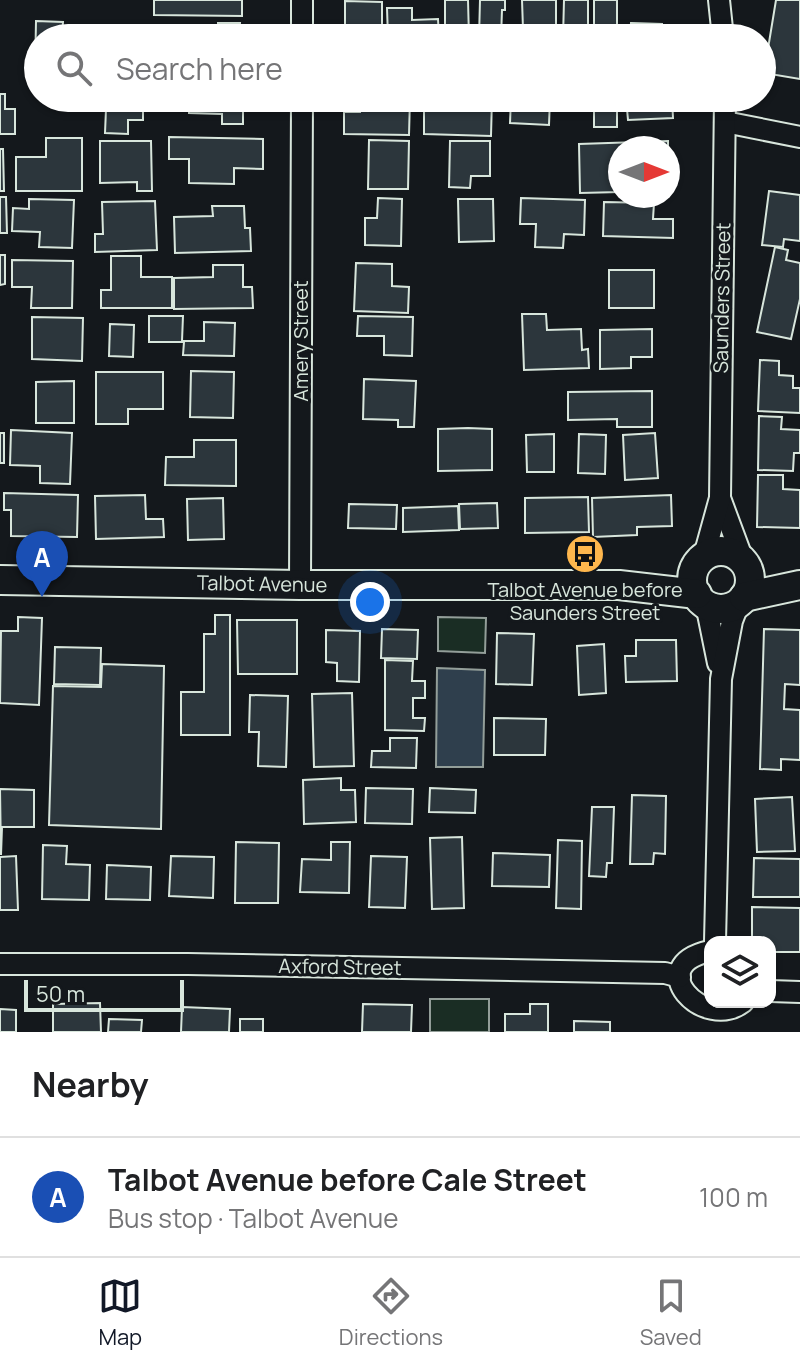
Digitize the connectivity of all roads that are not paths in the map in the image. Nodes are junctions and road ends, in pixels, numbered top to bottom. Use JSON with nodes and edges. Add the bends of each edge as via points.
{"nodes":[{"id":1,"x":302,"y":0,"type":"edge"},
{"id":2,"x":719,"y":0,"type":"edge"},
{"id":3,"x":302,"y":24,"type":"edge"},
{"id":4,"x":722,"y":24,"type":"edge"},
{"id":5,"x":302,"y":112,"type":"edge"},
{"id":6,"x":725,"y":112,"type":"edge"},
{"id":7,"x":725,"y":122,"type":"junction"},
{"id":8,"x":800,"y":137,"type":"edge"},
{"id":9,"x":720,"y":498,"type":"junction"},
{"id":10,"x":701,"y":560,"type":"junction"},
{"id":11,"x":746,"y":564,"type":"junction"},
{"id":12,"x":800,"y":578,"type":"edge"},
{"id":13,"x":0,"y":580,"type":"edge"},
{"id":14,"x":300,"y":585,"type":"junction"},
{"id":15,"x":619,"y":585,"type":"junction"},
{"id":16,"x":800,"y":585,"type":"edge"},
{"id":17,"x":701,"y":599,"type":"junction"},
{"id":18,"x":742,"y":600,"type":"junction"},
{"id":19,"x":721,"y":679,"type":"junction"},
{"id":20,"x":715,"y":936,"type":"edge"},
{"id":21,"x":704,"y":953,"type":"edge"},
{"id":22,"x":0,"y":964,"type":"edge"},
{"id":23,"x":680,"y":977,"type":"junction"},
{"id":24,"x":776,"y":991,"type":"edge"},
{"id":25,"x":800,"y":992,"type":"edge"},
{"id":26,"x":738,"y":1008,"type":"edge"},
{"id":27,"x":718,"y":1025,"type":"edge"}],
"edges":[{"from":1,"to":3,"type":"street"},
{"from":2,"to":4,"type":"street"},
{"from":5,"to":14,"type":"street","name":"Amery Street"},
{"from":6,"to":7,"type":"street","name":"Saunders Street"},
{"from":7,"to":8,"type":"street"},
{"from":7,"to":9,"type":"street","name":"Saunders Street"},
{"from":9,"to":10,"type":"street","name":"Saunders Street"},
{"from":9,"to":11,"type":"street","name":"Saunders Street"},
{"from":10,"to":11,"type":"street","via":[[712,552],[729,551]]},
{"from":10,"to":15,"type":"street","name":"Talbot Avenue"},
{"from":10,"to":17,"type":"street","via":[[693,580]]},
{"from":11,"to":12,"type":"street"},
{"from":11,"to":18,"type":"street","via":[[750,583]]},
{"from":13,"to":14,"type":"street","name":"Talbot Avenue"},
{"from":14,"to":15,"type":"street","name":"Talbot Avenue"},
{"from":15,"to":17,"type":"street","name":"Talbot Avenue"},
{"from":16,"to":18,"type":"street"},
{"from":17,"to":18,"type":"street","via":[[726,608]]},
{"from":17,"to":19,"type":"street"},
{"from":18,"to":19,"type":"street","via":[[731,624]]},
{"from":19,"to":20,"type":"street"},
{"from":21,"to":23,"type":"street","via":[[687,962]]},
{"from":22,"to":23,"type":"street","name":"Axford Street","via":[[586,971]]},
{"from":23,"to":27,"type":"street","via":[[682,1000],[689,1010]]},
{"from":24,"to":25,"type":"street"},
{"from":26,"to":27,"type":"street"}]}
